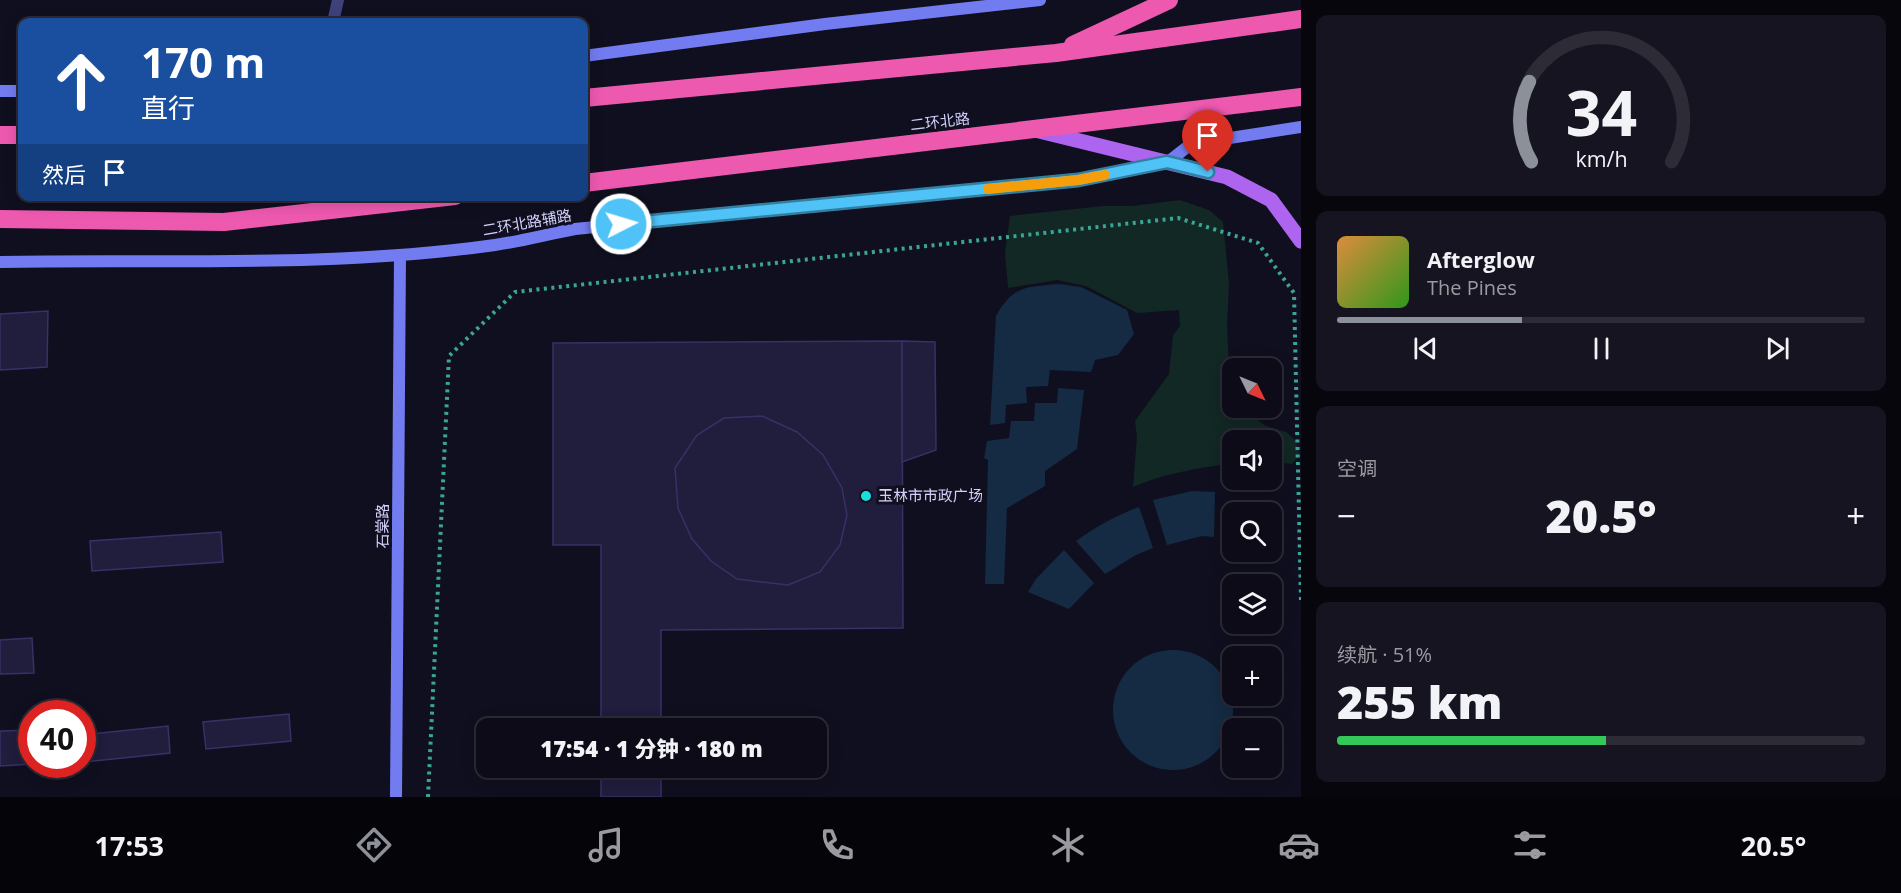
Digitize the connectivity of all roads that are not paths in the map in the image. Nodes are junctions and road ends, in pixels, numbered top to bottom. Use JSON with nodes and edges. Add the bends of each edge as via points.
{"nodes":[{"id":1,"x":338,"y":0,"type":"edge"},
{"id":2,"x":1040,"y":0,"type":"edge"},
{"id":3,"x":1169,"y":0,"type":"edge"},
{"id":4,"x":334,"y":18,"type":"edge"},
{"id":5,"x":1301,"y":19,"type":"edge"},
{"id":6,"x":1056,"y":53,"type":"junction"},
{"id":7,"x":588,"y":55,"type":"edge"},
{"id":8,"x":0,"y":91,"type":"edge"},
{"id":9,"x":18,"y":91,"type":"edge"},
{"id":10,"x":1301,"y":97,"type":"edge"},
{"id":11,"x":588,"y":98,"type":"edge"},
{"id":12,"x":1301,"y":128,"type":"edge"},
{"id":13,"x":1034,"y":129,"type":"junction"},
{"id":14,"x":0,"y":135,"type":"edge"},
{"id":15,"x":18,"y":135,"type":"edge"},
{"id":16,"x":1167,"y":162,"type":"junction"},
{"id":17,"x":588,"y":183,"type":"edge"},
{"id":18,"x":411,"y":201,"type":"edge"},
{"id":19,"x":0,"y":219,"type":"edge"},
{"id":20,"x":1301,"y":241,"type":"edge"},
{"id":21,"x":400,"y":255,"type":"junction"},
{"id":22,"x":0,"y":262,"type":"edge"},
{"id":23,"x":396,"y":797,"type":"edge"}],
"edges":[{"from":1,"to":4,"type":"street"},
{"from":2,"to":7,"type":"street"},
{"from":3,"to":6,"type":"highway"},
{"from":5,"to":6,"type":"highway"},
{"from":6,"to":11,"type":"highway"},
{"from":8,"to":9,"type":"street"},
{"from":10,"to":13,"type":"highway","name":"二环北路"},
{"from":12,"to":16,"type":"street","name":"二环北路辅路","via":[[1191,144]]},
{"from":13,"to":16,"type":"main road"},
{"from":13,"to":17,"type":"highway","name":"二环北路"},
{"from":14,"to":15,"type":"highway"},
{"from":16,"to":20,"type":"main road","via":[[1227,177],[1271,200]]},
{"from":16,"to":21,"type":"street","name":"二环北路辅路","via":[[1078,180],[575,229],[496,245]]},
{"from":18,"to":19,"type":"highway","via":[[224,222]]},
{"from":21,"to":22,"type":"street","name":"二环北路辅路","via":[[250,261]]},
{"from":21,"to":23,"type":"street","name":"石棠路"}]}
